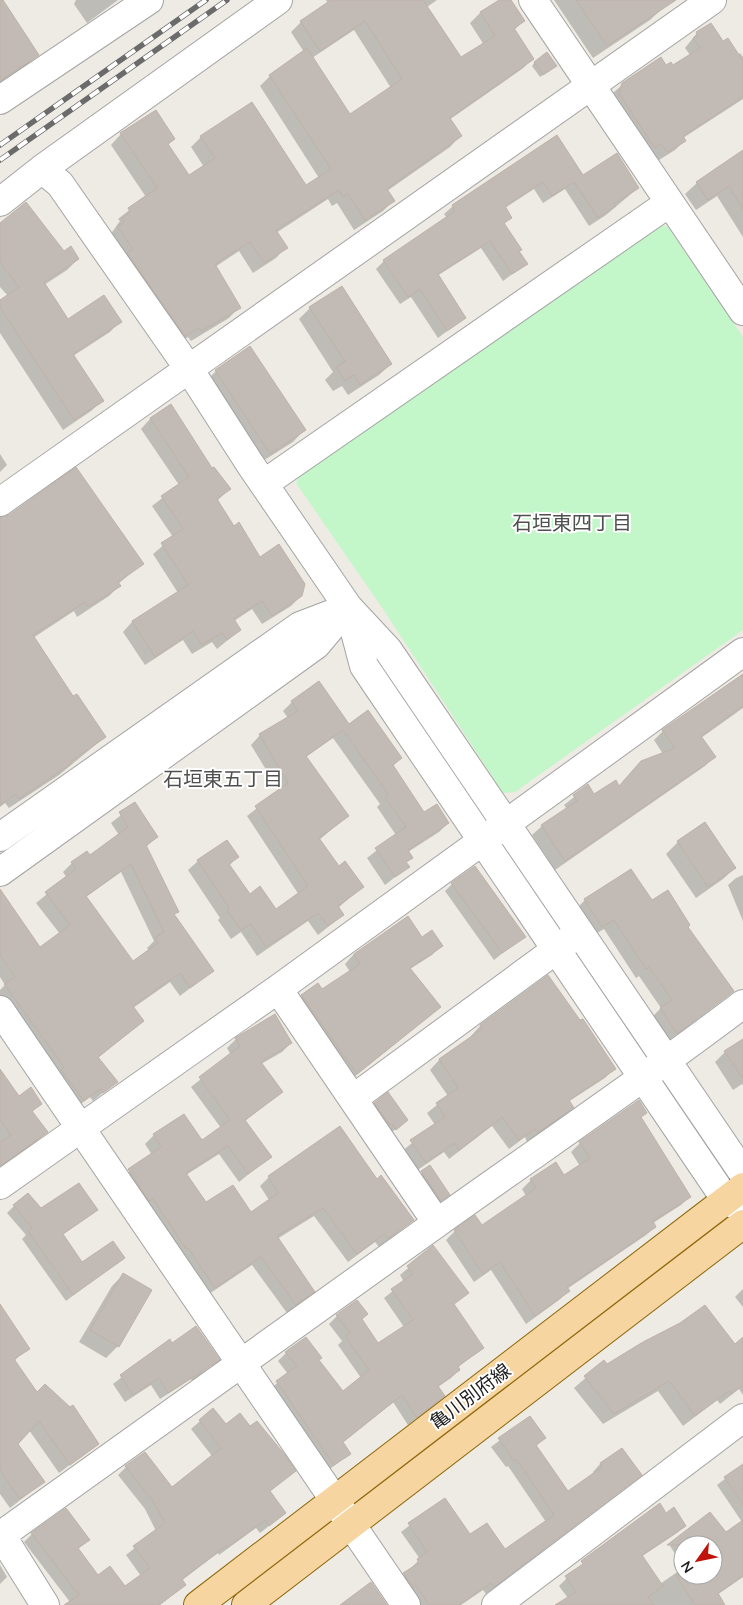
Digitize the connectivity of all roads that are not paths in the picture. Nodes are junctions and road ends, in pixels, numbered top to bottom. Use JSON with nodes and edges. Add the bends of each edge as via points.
{"nodes":[{"id":1,"x":149,"y":0,"type":"edge"},
{"id":2,"x":278,"y":0,"type":"edge"},
{"id":3,"x":533,"y":0,"type":"edge"},
{"id":4,"x":712,"y":0,"type":"edge"},
{"id":5,"x":591,"y":85,"type":"junction"},
{"id":6,"x":0,"y":100,"type":"edge"},
{"id":7,"x":42,"y":169,"type":"junction"},
{"id":8,"x":0,"y":202,"type":"edge"},
{"id":9,"x":669,"y":202,"type":"junction"},
{"id":10,"x":743,"y":311,"type":"edge"},
{"id":11,"x":182,"y":373,"type":"junction"},
{"id":12,"x":265,"y":483,"type":"junction"},
{"id":13,"x":0,"y":502,"type":"edge"},
{"id":14,"x":348,"y":607,"type":"junction"},
{"id":15,"x":743,"y":652,"type":"edge"},
{"id":16,"x":505,"y":823,"type":"junction"},
{"id":17,"x":0,"y":837,"type":"edge"},
{"id":18,"x":483,"y":840,"type":"junction"},
{"id":19,"x":0,"y":872,"type":"edge"},
{"id":20,"x":579,"y":932,"type":"junction"},
{"id":21,"x":557,"y":948,"type":"junction"},
{"id":22,"x":278,"y":988,"type":"junction"},
{"id":23,"x":743,"y":1004,"type":"edge"},
{"id":24,"x":0,"y":1010,"type":"edge"},
{"id":25,"x":667,"y":1061,"type":"junction"},
{"id":26,"x":644,"y":1077,"type":"junction"},
{"id":27,"x":354,"y":1098,"type":"junction"},
{"id":28,"x":81,"y":1128,"type":"junction"},
{"id":29,"x":743,"y":1173,"type":"edge"},
{"id":30,"x":0,"y":1185,"type":"edge"},
{"id":31,"x":737,"y":1199,"type":"edge"},
{"id":32,"x":437,"y":1223,"type":"junction"},
{"id":33,"x":743,"y":1224,"type":"edge"},
{"id":34,"x":243,"y":1365,"type":"junction"},
{"id":35,"x":743,"y":1418,"type":"edge"},
{"id":36,"x":334,"y":1500,"type":"junction"},
{"id":37,"x":351,"y":1525,"type":"junction"},
{"id":38,"x":0,"y":1535,"type":"edge"},
{"id":39,"x":46,"y":1605,"type":"edge"},
{"id":40,"x":198,"y":1605,"type":"edge"},
{"id":41,"x":246,"y":1605,"type":"edge"},
{"id":42,"x":406,"y":1605,"type":"edge"},
{"id":43,"x":496,"y":1605,"type":"edge"}],
"edges":[{"from":1,"to":6,"type":"street"},
{"from":2,"to":7,"type":"street"},
{"from":3,"to":5,"type":"street"},
{"from":4,"to":5,"type":"street"},
{"from":5,"to":9,"type":"street"},
{"from":5,"to":11,"type":"street"},
{"from":7,"to":8,"type":"street"},
{"from":7,"to":11,"type":"street","via":[[60,184]]},
{"from":9,"to":10,"type":"street"},
{"from":9,"to":12,"type":"street"},
{"from":11,"to":12,"type":"street"},
{"from":11,"to":13,"type":"street"},
{"from":12,"to":14,"type":"street"},
{"from":14,"to":16,"type":"street","via":[[388,650]]},
{"from":14,"to":17,"type":"street","via":[[300,626]]},
{"from":14,"to":18,"type":"street","via":[[364,666]]},
{"from":14,"to":19,"type":"street","via":[[316,645]]},
{"from":15,"to":16,"type":"street"},
{"from":16,"to":18,"type":"street"},
{"from":16,"to":20,"type":"street"},
{"from":18,"to":21,"type":"street"},
{"from":18,"to":22,"type":"street"},
{"from":20,"to":21,"type":"street"},
{"from":20,"to":25,"type":"street"},
{"from":21,"to":26,"type":"street"},
{"from":21,"to":27,"type":"street"},
{"from":22,"to":27,"type":"street"},
{"from":22,"to":28,"type":"street"},
{"from":23,"to":25,"type":"street"},
{"from":24,"to":28,"type":"street"},
{"from":25,"to":26,"type":"street"},
{"from":25,"to":29,"type":"street"},
{"from":26,"to":31,"type":"street"},
{"from":26,"to":32,"type":"street"},
{"from":27,"to":32,"type":"street"},
{"from":28,"to":30,"type":"street"},
{"from":28,"to":34,"type":"street"},
{"from":31,"to":36,"type":"main road","name":"亀川別府線"},
{"from":32,"to":34,"type":"street"},
{"from":33,"to":37,"type":"main road","name":"亀川別府線"},
{"from":34,"to":36,"type":"street"},
{"from":34,"to":38,"type":"street"},
{"from":35,"to":43,"type":"street"},
{"from":36,"to":37,"type":"street"},
{"from":36,"to":40,"type":"main road","name":"亀川別府線"},
{"from":37,"to":41,"type":"main road","name":"亀川別府線"},
{"from":37,"to":42,"type":"street"},
{"from":38,"to":39,"type":"street"}]}
